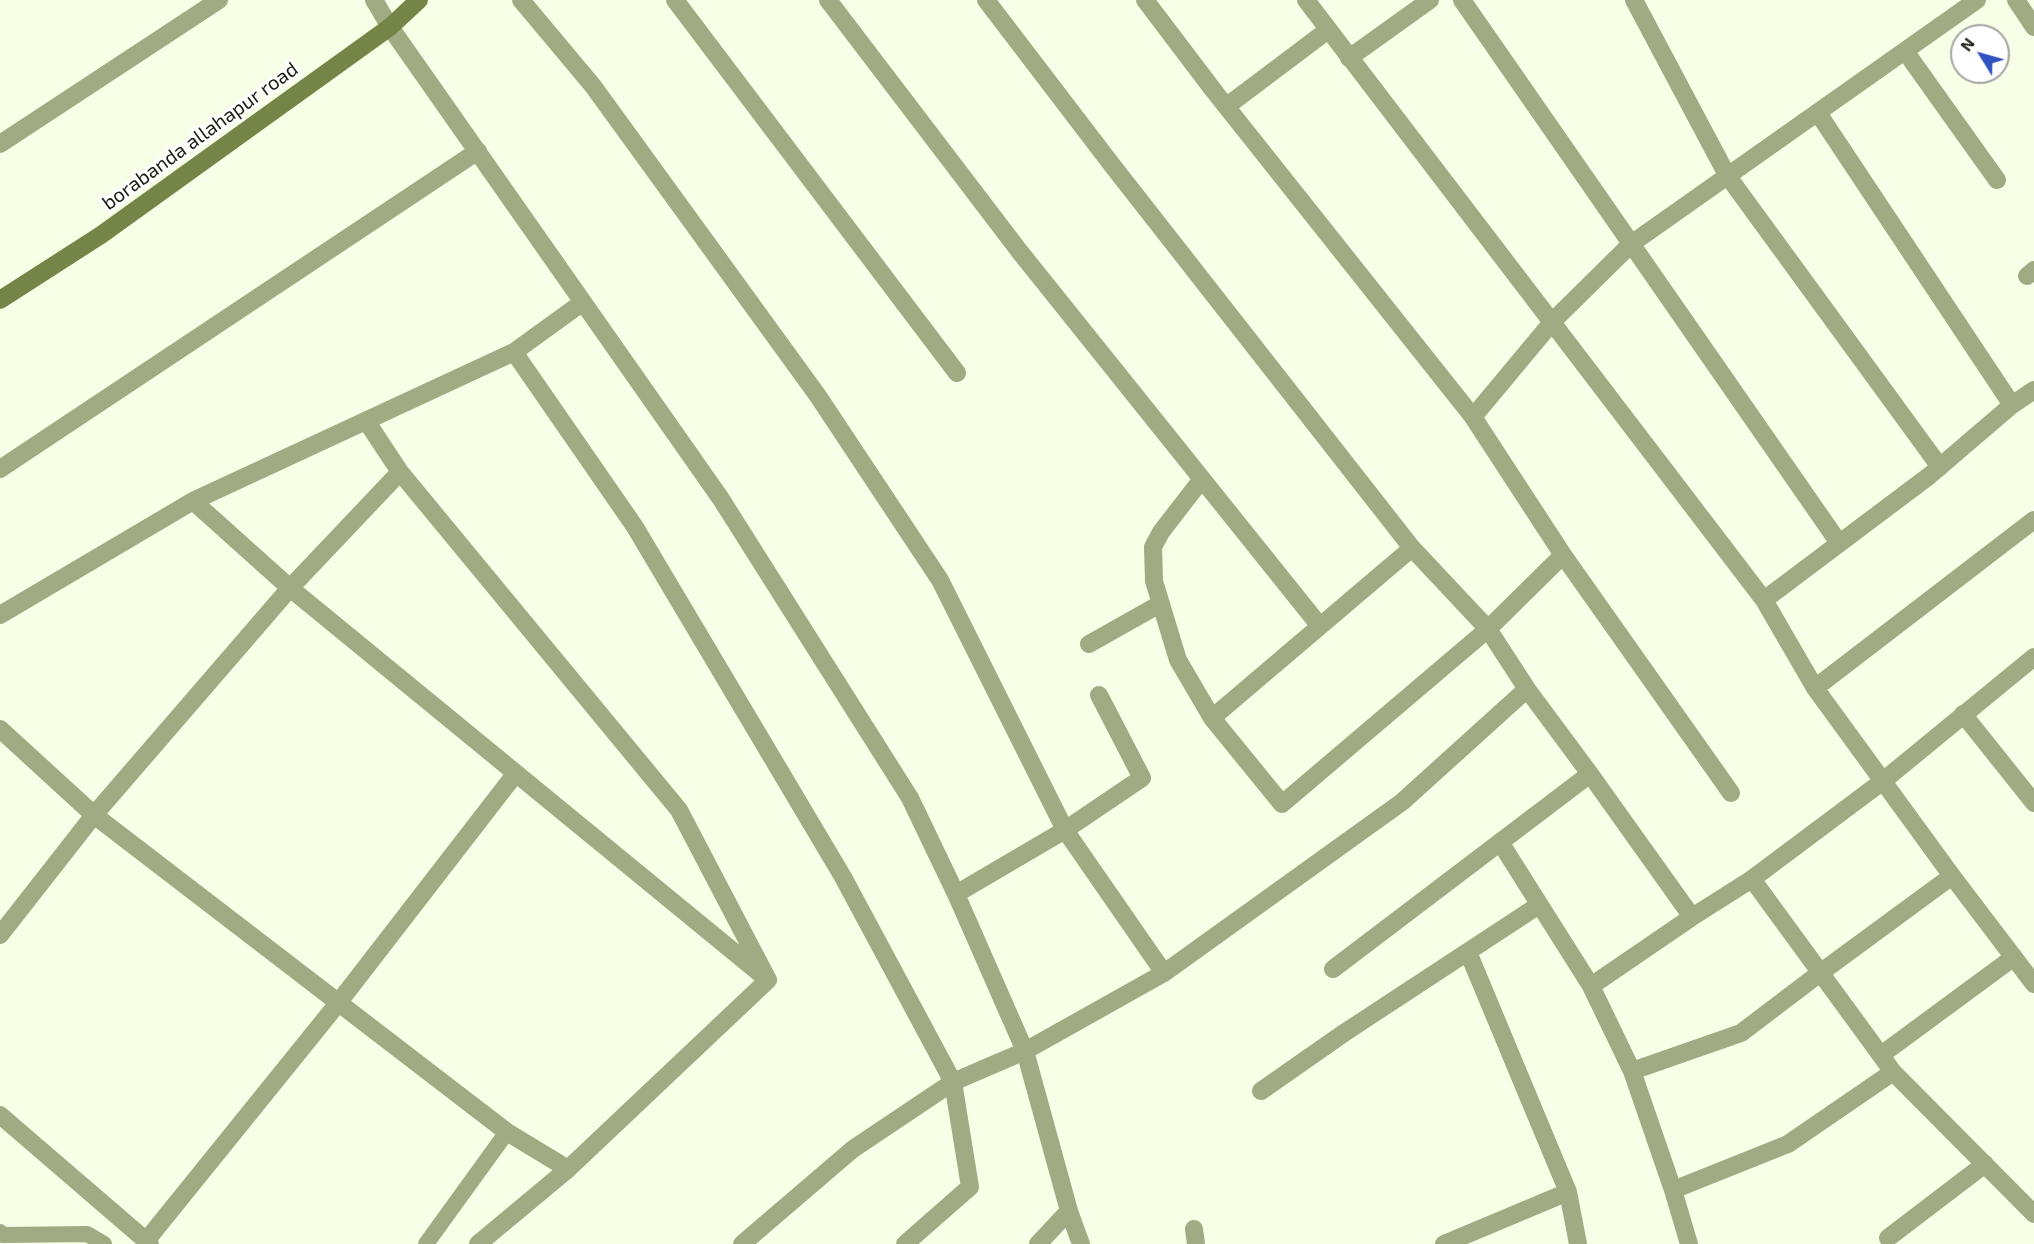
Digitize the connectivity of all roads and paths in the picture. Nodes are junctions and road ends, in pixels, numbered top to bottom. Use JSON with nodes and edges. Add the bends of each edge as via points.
{"nodes":[{"id":1,"x":219,"y":0,"type":"edge"},
{"id":2,"x":374,"y":0,"type":"edge"},
{"id":3,"x":419,"y":0,"type":"edge"},
{"id":4,"x":521,"y":0,"type":"edge"},
{"id":5,"x":828,"y":0,"type":"edge"},
{"id":6,"x":986,"y":0,"type":"edge"},
{"id":7,"x":1145,"y":0,"type":"edge"},
{"id":8,"x":1306,"y":0,"type":"edge"},
{"id":9,"x":1430,"y":0,"type":"edge"},
{"id":10,"x":1462,"y":0,"type":"edge"},
{"id":11,"x":1634,"y":0,"type":"edge"},
{"id":12,"x":1977,"y":0,"type":"edge"},
{"id":13,"x":2016,"y":0,"type":"edge"},
{"id":14,"x":678,"y":1,"type":"edge"},
{"id":15,"x":390,"y":27,"type":"junction"},
{"id":16,"x":2034,"y":27,"type":"edge"},
{"id":17,"x":1328,"y":30,"type":"junction"},
{"id":18,"x":1905,"y":51,"type":"junction"},
{"id":19,"x":1349,"y":58,"type":"junction"},
{"id":20,"x":1227,"y":106,"type":"junction"},
{"id":21,"x":1818,"y":113,"type":"junction"},
{"id":22,"x":0,"y":144,"type":"edge"},
{"id":23,"x":478,"y":151,"type":"junction"},
{"id":24,"x":1727,"y":175,"type":"junction"},
{"id":25,"x":1997,"y":180,"type":"dead end"},
{"id":26,"x":1631,"y":244,"type":"junction"},
{"id":27,"x":0,"y":300,"type":"edge"},
{"id":28,"x":583,"y":302,"type":"junction"},
{"id":29,"x":1553,"y":321,"type":"junction"},
{"id":30,"x":514,"y":352,"type":"junction"},
{"id":31,"x":957,"y":373,"type":"dead end"},
{"id":32,"x":2034,"y":390,"type":"edge"},
{"id":33,"x":2012,"y":405,"type":"junction"},
{"id":34,"x":1473,"y":417,"type":"junction"},
{"id":35,"x":367,"y":422,"type":"junction"},
{"id":36,"x":1940,"y":466,"type":"junction"},
{"id":37,"x":0,"y":469,"type":"edge"},
{"id":38,"x":400,"y":472,"type":"junction"},
{"id":39,"x":1202,"y":479,"type":"junction"},
{"id":40,"x":193,"y":501,"type":"junction"},
{"id":41,"x":2034,"y":520,"type":"edge"},
{"id":42,"x":1839,"y":543,"type":"junction"},
{"id":43,"x":1412,"y":548,"type":"junction"},
{"id":44,"x":1563,"y":555,"type":"junction"},
{"id":45,"x":290,"y":588,"type":"junction"},
{"id":46,"x":1764,"y":600,"type":"junction"},
{"id":47,"x":1160,"y":604,"type":"junction"},
{"id":48,"x":0,"y":615,"type":"edge"},
{"id":49,"x":1319,"y":625,"type":"junction"},
{"id":50,"x":1488,"y":629,"type":"junction"},
{"id":51,"x":1089,"y":644,"type":"dead end"},
{"id":52,"x":2034,"y":657,"type":"edge"},
{"id":53,"x":1815,"y":688,"type":"junction"},
{"id":54,"x":1527,"y":689,"type":"junction"},
{"id":55,"x":1099,"y":695,"type":"dead end"},
{"id":56,"x":1963,"y":714,"type":"junction"},
{"id":57,"x":1212,"y":718,"type":"junction"},
{"id":58,"x":0,"y":729,"type":"edge"},
{"id":59,"x":516,"y":773,"type":"junction"},
{"id":60,"x":1590,"y":774,"type":"junction"},
{"id":61,"x":1883,"y":781,"type":"junction"},
{"id":62,"x":1731,"y":793,"type":"dead end"},
{"id":63,"x":2033,"y":799,"type":"edge"},
{"id":64,"x":94,"y":815,"type":"junction"},
{"id":65,"x":1065,"y":830,"type":"junction"},
{"id":66,"x":1500,"y":842,"type":"junction"},
{"id":67,"x":1952,"y":876,"type":"junction"},
{"id":68,"x":1752,"y":879,"type":"junction"},
{"id":69,"x":957,"y":894,"type":"junction"},
{"id":70,"x":1539,"y":905,"type":"junction"},
{"id":71,"x":1692,"y":917,"type":"junction"},
{"id":72,"x":0,"y":935,"type":"edge"},
{"id":73,"x":1468,"y":952,"type":"junction"},
{"id":74,"x":2014,"y":957,"type":"junction"},
{"id":75,"x":1333,"y":969,"type":"dead end"},
{"id":76,"x":1164,"y":972,"type":"junction"},
{"id":77,"x":1820,"y":972,"type":"junction"},
{"id":78,"x":768,"y":980,"type":"junction"},
{"id":79,"x":2034,"y":984,"type":"edge"},
{"id":80,"x":1591,"y":986,"type":"junction"},
{"id":81,"x":339,"y":1002,"type":"junction"},
{"id":82,"x":1025,"y":1051,"type":"junction"},
{"id":83,"x":1881,"y":1055,"type":"junction"},
{"id":84,"x":1632,"y":1071,"type":"junction"},
{"id":85,"x":1893,"y":1072,"type":"junction"},
{"id":86,"x":953,"y":1082,"type":"junction"},
{"id":87,"x":1261,"y":1091,"type":"dead end"},
{"id":88,"x":0,"y":1115,"type":"edge"},
{"id":89,"x":507,"y":1132,"type":"junction"},
{"id":90,"x":1985,"y":1164,"type":"junction"},
{"id":91,"x":568,"y":1169,"type":"junction"},
{"id":92,"x":1673,"y":1190,"type":"junction"},
{"id":93,"x":1568,"y":1192,"type":"junction"},
{"id":94,"x":1069,"y":1211,"type":"junction"},
{"id":95,"x":2034,"y":1214,"type":"edge"},
{"id":96,"x":0,"y":1232,"type":"edge"},
{"id":97,"x":1888,"y":1238,"type":"dead end"},
{"id":98,"x":148,"y":1242,"type":"edge"},
{"id":99,"x":104,"y":1244,"type":"edge"},
{"id":100,"x":426,"y":1244,"type":"edge"},
{"id":101,"x":478,"y":1244,"type":"edge"},
{"id":102,"x":742,"y":1244,"type":"edge"},
{"id":103,"x":905,"y":1244,"type":"edge"},
{"id":104,"x":1038,"y":1244,"type":"edge"},
{"id":105,"x":1081,"y":1244,"type":"edge"},
{"id":106,"x":1444,"y":1244,"type":"edge"},
{"id":107,"x":1578,"y":1244,"type":"edge"},
{"id":108,"x":1689,"y":1244,"type":"edge"}],
"edges":[{"from":1,"to":22,"type":"street"},
{"from":2,"to":15,"type":"street"},
{"from":3,"to":15,"type":"main road","name":"borabanda allahapur road"},
{"from":4,"to":65,"type":"street","via":[[593,86],[804,376],[940,580]]},
{"from":5,"to":39,"type":"street","via":[[1020,252]]},
{"from":6,"to":43,"type":"street"},
{"from":7,"to":20,"type":"street"},
{"from":8,"to":17,"type":"street"},
{"from":9,"to":19,"type":"street"},
{"from":10,"to":26,"type":"street"},
{"from":11,"to":24,"type":"street"},
{"from":12,"to":18,"type":"street"},
{"from":13,"to":16,"type":"street"},
{"from":14,"to":31,"type":"street"},
{"from":15,"to":23,"type":"street"},
{"from":15,"to":27,"type":"main road","name":"borabanda allahapur road","via":[[101,235]]},
{"from":17,"to":19,"type":"street"},
{"from":17,"to":20,"type":"street"},
{"from":18,"to":21,"type":"street"},
{"from":18,"to":25,"type":"street"},
{"from":19,"to":29,"type":"street"},
{"from":20,"to":34,"type":"street"},
{"from":21,"to":24,"type":"street"},
{"from":21,"to":33,"type":"street"},
{"from":23,"to":28,"type":"street"},
{"from":23,"to":37,"type":"street"},
{"from":24,"to":26,"type":"street"},
{"from":24,"to":36,"type":"street"},
{"from":26,"to":29,"type":"street"},
{"from":26,"to":42,"type":"street"},
{"from":28,"to":30,"type":"street"},
{"from":28,"to":69,"type":"street","via":[[721,500],[897,778]]},
{"from":29,"to":34,"type":"street"},
{"from":29,"to":46,"type":"street"},
{"from":30,"to":35,"type":"street"},
{"from":30,"to":86,"type":"street","via":[[641,537],[843,877]]},
{"from":32,"to":33,"type":"street"},
{"from":33,"to":36,"type":"street"},
{"from":34,"to":44,"type":"street"},
{"from":35,"to":38,"type":"street"},
{"from":35,"to":40,"type":"street"},
{"from":36,"to":42,"type":"street"},
{"from":38,"to":45,"type":"street"},
{"from":38,"to":78,"type":"street","via":[[679,810]]},
{"from":39,"to":47,"type":"street","via":[[1154,547],[1154,581]]},
{"from":39,"to":49,"type":"street"},
{"from":40,"to":45,"type":"street"},
{"from":40,"to":48,"type":"street"},
{"from":41,"to":53,"type":"street"},
{"from":42,"to":46,"type":"street"},
{"from":43,"to":49,"type":"street"},
{"from":43,"to":50,"type":"street"},
{"from":44,"to":50,"type":"street"},
{"from":44,"to":62,"type":"street"},
{"from":45,"to":59,"type":"street"},
{"from":45,"to":64,"type":"street"},
{"from":46,"to":53,"type":"street"},
{"from":47,"to":51,"type":"street"},
{"from":47,"to":57,"type":"street","via":[[1178,660]]},
{"from":49,"to":57,"type":"street"},
{"from":50,"to":54,"type":"street"},
{"from":50,"to":57,"type":"street","via":[[1282,804]]},
{"from":52,"to":56,"type":"street"},
{"from":53,"to":61,"type":"street"},
{"from":54,"to":60,"type":"street"},
{"from":54,"to":76,"type":"street","via":[[1402,802]]},
{"from":55,"to":65,"type":"street","via":[[1142,778]]},
{"from":56,"to":61,"type":"street"},
{"from":56,"to":63,"type":"street"},
{"from":58,"to":64,"type":"street"},
{"from":59,"to":78,"type":"street"},
{"from":59,"to":81,"type":"street"},
{"from":60,"to":66,"type":"street"},
{"from":60,"to":71,"type":"street"},
{"from":61,"to":67,"type":"street"},
{"from":61,"to":68,"type":"street"},
{"from":64,"to":72,"type":"street"},
{"from":64,"to":81,"type":"street"},
{"from":65,"to":69,"type":"street"},
{"from":65,"to":76,"type":"street"},
{"from":66,"to":70,"type":"street"},
{"from":66,"to":75,"type":"street"},
{"from":67,"to":74,"type":"street"},
{"from":67,"to":77,"type":"street"},
{"from":68,"to":71,"type":"street"},
{"from":68,"to":77,"type":"street"},
{"from":69,"to":82,"type":"street"},
{"from":70,"to":73,"type":"street"},
{"from":70,"to":80,"type":"street"},
{"from":71,"to":80,"type":"street"},
{"from":73,"to":87,"type":"street"},
{"from":73,"to":93,"type":"street"},
{"from":74,"to":79,"type":"street"},
{"from":74,"to":83,"type":"street"},
{"from":76,"to":82,"type":"street"},
{"from":77,"to":83,"type":"street"},
{"from":77,"to":84,"type":"street","via":[[1742,1033]]},
{"from":78,"to":91,"type":"street"},
{"from":80,"to":84,"type":"street"},
{"from":81,"to":89,"type":"street"},
{"from":81,"to":98,"type":"street"},
{"from":82,"to":86,"type":"street"},
{"from":82,"to":94,"type":"street"},
{"from":83,"to":85,"type":"street"},
{"from":84,"to":92,"type":"street"},
{"from":85,"to":90,"type":"street"},
{"from":85,"to":92,"type":"street","via":[[1788,1144]]},
{"from":86,"to":102,"type":"street","via":[[853,1149]]},
{"from":86,"to":103,"type":"street","via":[[970,1187]]},
{"from":88,"to":98,"type":"street"},
{"from":89,"to":91,"type":"street"},
{"from":89,"to":100,"type":"lane"},
{"from":90,"to":95,"type":"street"},
{"from":90,"to":97,"type":"street"},
{"from":91,"to":101,"type":"street"},
{"from":92,"to":108,"type":"street"},
{"from":93,"to":106,"type":"street"},
{"from":93,"to":107,"type":"street"},
{"from":94,"to":104,"type":"street"},
{"from":94,"to":105,"type":"street"},
{"from":96,"to":99,"type":"lane","via":[[87,1234]]}]}
